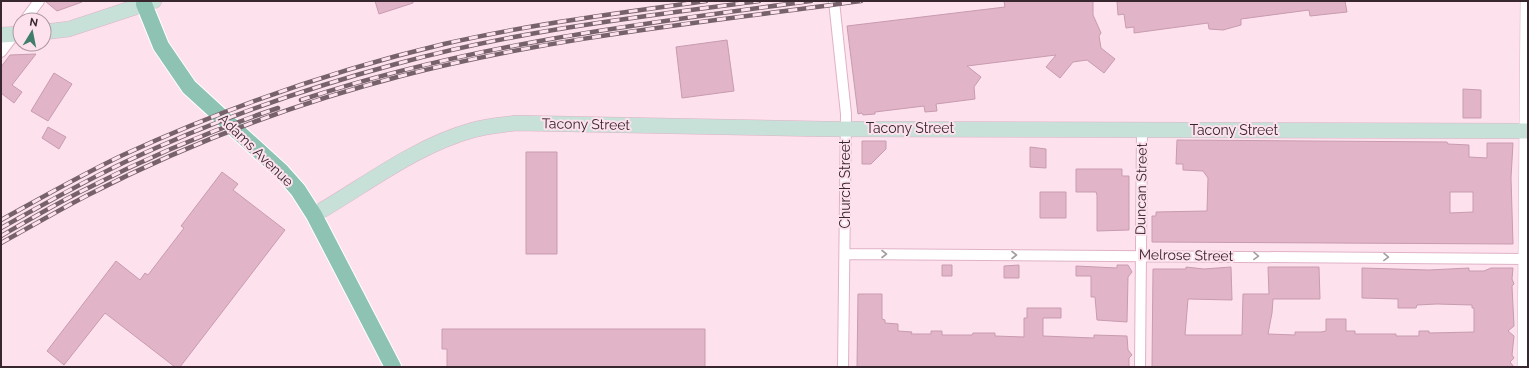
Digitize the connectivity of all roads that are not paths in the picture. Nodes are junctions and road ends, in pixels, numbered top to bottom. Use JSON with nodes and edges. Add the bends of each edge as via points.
{"nodes":[{"id":1,"x":39,"y":1,"type":"edge"},
{"id":2,"x":834,"y":1,"type":"edge"},
{"id":3,"x":149,"y":3,"type":"edge"},
{"id":4,"x":1528,"y":5,"type":"edge"},
{"id":5,"x":31,"y":12,"type":"edge"},
{"id":6,"x":52,"y":31,"type":"edge"},
{"id":7,"x":12,"y":36,"type":"edge"},
{"id":8,"x":1,"y":52,"type":"edge"},
{"id":9,"x":845,"y":128,"type":"junction"},
{"id":10,"x":1142,"y":130,"type":"junction"},
{"id":11,"x":1527,"y":130,"type":"edge"},
{"id":12,"x":314,"y":214,"type":"junction"},
{"id":13,"x":845,"y":254,"type":"junction"},
{"id":14,"x":1140,"y":255,"type":"junction"},
{"id":15,"x":1526,"y":259,"type":"edge"},
{"id":16,"x":393,"y":367,"type":"edge"},
{"id":17,"x":843,"y":367,"type":"edge"},
{"id":18,"x":1140,"y":367,"type":"edge"},
{"id":19,"x":1524,"y":367,"type":"edge"}],
"edges":[{"from":1,"to":5,"type":"street"},
{"from":2,"to":9,"type":"street","name":"Church Street","via":[[846,114]]},
{"from":3,"to":6,"type":"main road","via":[[102,20]]},
{"from":3,"to":12,"type":"main road","name":"Adams Avenue","via":[[161,46],[190,87],[282,172]]},
{"from":4,"to":11,"type":"street"},
{"from":7,"to":8,"type":"street"},
{"from":9,"to":10,"type":"main road","name":"Tacony Street"},
{"from":9,"to":12,"type":"main road","name":"Tacony Street","via":[[536,123],[495,126],[462,133],[416,154]]},
{"from":9,"to":13,"type":"street","name":"Church Street"},
{"from":10,"to":11,"type":"main road","name":"Tacony Street"},
{"from":10,"to":14,"type":"street","name":"Duncan Street"},
{"from":11,"to":15,"type":"street"},
{"from":12,"to":16,"type":"main road","name":"Adams Avenue"},
{"from":13,"to":14,"type":"street","name":"Melrose Street","one_way":true},
{"from":13,"to":17,"type":"street","name":"Church Street"},
{"from":14,"to":15,"type":"street","name":"Melrose Street","one_way":true},
{"from":14,"to":18,"type":"street","name":"Duncan Street"},
{"from":15,"to":19,"type":"street"}]}
